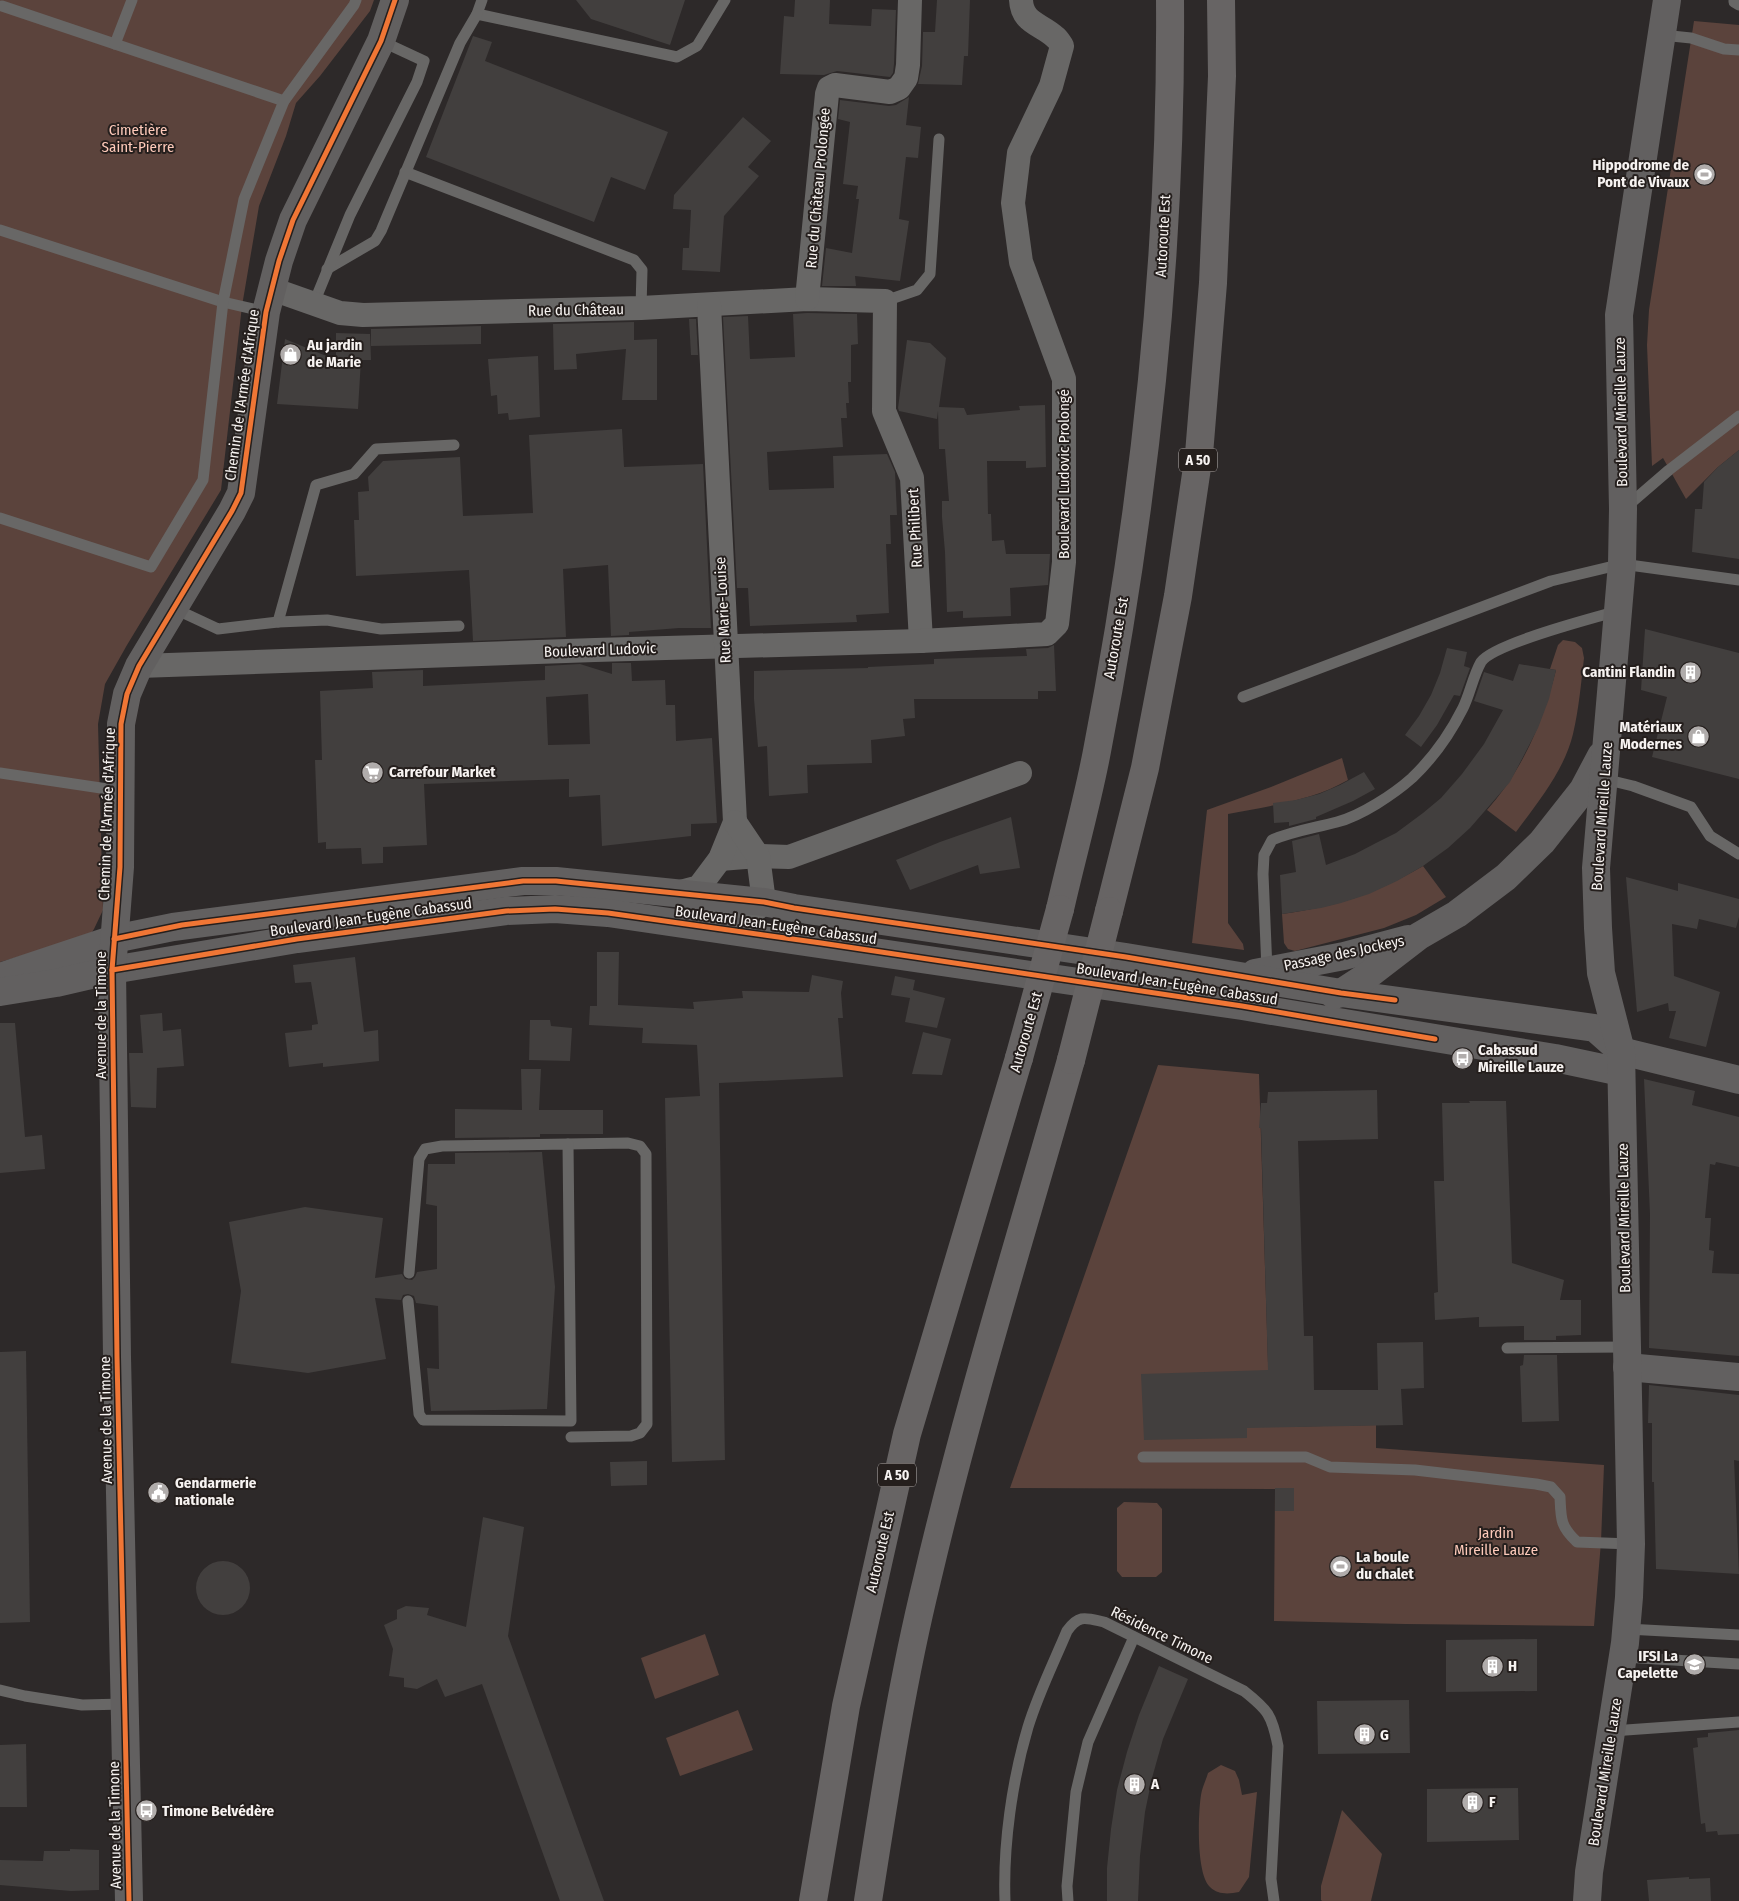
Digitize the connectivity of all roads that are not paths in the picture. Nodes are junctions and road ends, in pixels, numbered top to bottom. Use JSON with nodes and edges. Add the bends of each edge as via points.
{"nodes":[{"id":1,"x":132,"y":0,"type":"edge"},
{"id":2,"x":356,"y":0,"type":"edge"},
{"id":3,"x":395,"y":0,"type":"edge"},
{"id":4,"x":482,"y":0,"type":"edge"},
{"id":5,"x":725,"y":0,"type":"edge"},
{"id":6,"x":910,"y":0,"type":"edge"},
{"id":7,"x":1021,"y":0,"type":"edge"},
{"id":8,"x":1170,"y":0,"type":"edge"},
{"id":9,"x":1222,"y":0,"type":"edge"},
{"id":10,"x":1667,"y":0,"type":"edge"},
{"id":11,"x":1734,"y":0,"type":"edge"},
{"id":12,"x":2,"y":5,"type":"edge"},
{"id":13,"x":1739,"y":5,"type":"edge"},
{"id":14,"x":477,"y":14,"type":"junction"},
{"id":15,"x":1662,"y":35,"type":"junction"},
{"id":16,"x":381,"y":41,"type":"junction"},
{"id":17,"x":115,"y":44,"type":"junction"},
{"id":18,"x":1739,"y":50,"type":"edge"},
{"id":19,"x":284,"y":101,"type":"junction"},
{"id":20,"x":939,"y":139,"type":"dead end"},
{"id":21,"x":405,"y":172,"type":"junction"},
{"id":22,"x":0,"y":230,"type":"edge"},
{"id":23,"x":327,"y":269,"type":"junction"},
{"id":24,"x":807,"y":300,"type":"junction"},
{"id":25,"x":885,"y":300,"type":"junction"},
{"id":26,"x":269,"y":301,"type":"junction"},
{"id":27,"x":223,"y":302,"type":"junction"},
{"id":28,"x":314,"y":303,"type":"junction"},
{"id":29,"x":708,"y":304,"type":"junction"},
{"id":30,"x":641,"y":308,"type":"junction"},
{"id":31,"x":1739,"y":416,"type":"edge"},
{"id":32,"x":454,"y":445,"type":"dead end"},
{"id":33,"x":1623,"y":509,"type":"junction"},
{"id":34,"x":0,"y":518,"type":"edge"},
{"id":35,"x":1622,"y":564,"type":"junction"},
{"id":36,"x":1739,"y":580,"type":"edge"},
{"id":37,"x":173,"y":608,"type":"junction"},
{"id":38,"x":1618,"y":611,"type":"junction"},
{"id":39,"x":278,"y":622,"type":"junction"},
{"id":40,"x":1057,"y":624,"type":"joint"},
{"id":41,"x":459,"y":626,"type":"dead end"},
{"id":42,"x":921,"y":641,"type":"junction"},
{"id":43,"x":724,"y":646,"type":"junction"},
{"id":44,"x":139,"y":666,"type":"junction"},
{"id":45,"x":1243,"y":697,"type":"dead end"},
{"id":46,"x":1606,"y":746,"type":"junction"},
{"id":47,"x":1020,"y":772,"type":"dead end"},
{"id":48,"x":0,"y":773,"type":"edge"},
{"id":49,"x":1604,"y":779,"type":"junction"},
{"id":50,"x":121,"y":791,"type":"junction"},
{"id":51,"x":735,"y":822,"type":"junction"},
{"id":52,"x":1739,"y":854,"type":"edge"},
{"id":53,"x":758,"y":856,"type":"junction"},
{"id":54,"x":720,"y":859,"type":"junction"},
{"id":55,"x":443,"y":892,"type":"junction"},
{"id":56,"x":680,"y":892,"type":"junction"},
{"id":57,"x":764,"y":902,"type":"junction"},
{"id":58,"x":448,"y":919,"type":"junction"},
{"id":59,"x":677,"y":923,"type":"junction"},
{"id":60,"x":1419,"y":936,"type":"junction"},
{"id":61,"x":114,"y":939,"type":"junction"},
{"id":62,"x":112,"y":970,"type":"junction"},
{"id":63,"x":1267,"y":970,"type":"junction"},
{"id":64,"x":1240,"y":976,"type":"junction"},
{"id":65,"x":0,"y":977,"type":"edge"},
{"id":66,"x":0,"y":992,"type":"edge"},
{"id":67,"x":1341,"y":993,"type":"junction"},
{"id":68,"x":1242,"y":1006,"type":"junction"},
{"id":69,"x":1621,"y":1062,"type":"junction"},
{"id":70,"x":1739,"y":1080,"type":"edge"},
{"id":71,"x":568,"y":1144,"type":"junction"},
{"id":72,"x":409,"y":1273,"type":"dead end"},
{"id":73,"x":408,"y":1301,"type":"dead end"},
{"id":74,"x":1507,"y":1348,"type":"dead end"},
{"id":75,"x":1627,"y":1357,"type":"junction"},
{"id":76,"x":1739,"y":1377,"type":"edge"},
{"id":77,"x":571,"y":1436,"type":"dead end"},
{"id":78,"x":1143,"y":1457,"type":"dead end"},
{"id":79,"x":1631,"y":1544,"type":"junction"},
{"id":80,"x":1627,"y":1629,"type":"junction"},
{"id":81,"x":1739,"y":1635,"type":"edge"},
{"id":82,"x":1134,"y":1637,"type":"junction"},
{"id":83,"x":1624,"y":1657,"type":"junction"},
{"id":84,"x":1739,"y":1664,"type":"edge"},
{"id":85,"x":0,"y":1690,"type":"edge"},
{"id":86,"x":125,"y":1704,"type":"junction"},
{"id":87,"x":1739,"y":1722,"type":"edge"},
{"id":88,"x":1612,"y":1731,"type":"junction"},
{"id":89,"x":129,"y":1901,"type":"edge"},
{"id":90,"x":812,"y":1901,"type":"edge"},
{"id":91,"x":868,"y":1901,"type":"edge"},
{"id":92,"x":1005,"y":1901,"type":"edge"},
{"id":93,"x":1068,"y":1901,"type":"edge"},
{"id":94,"x":1274,"y":1901,"type":"edge"},
{"id":95,"x":1587,"y":1901,"type":"edge"}],
"edges":[{"from":1,"to":17,"type":"lane"},
{"from":2,"to":19,"type":"lane"},
{"from":3,"to":16,"type":"street","name":"Chemin de l'Armée d'Afrique"},
{"from":4,"to":14,"type":"lane"},
{"from":5,"to":14,"type":"lane","via":[[697,46],[677,57]]},
{"from":6,"to":24,"type":"street","name":"Rue du Château Prolongée","via":[[908,65],[906,78],[899,88],[890,92],[835,85],[829,88]]},
{"from":7,"to":40,"type":"street","name":"Boulevard Ludovic Prolongé","via":[[1031,22],[1055,36],[1062,46],[1051,86],[1019,153],[1013,203],[1022,262],[1064,379],[1064,562]]},
{"from":8,"to":90,"type":"highway","name":"Autoroute Est","number":"A 50","bridge":true,"via":[[1161,276],[1146,438],[1097,752],[1060,909],[1019,1058],[907,1434],[846,1706]]},
{"from":9,"to":91,"type":"highway","number":"A 50","bridge":true,"via":[[1214,273],[1199,454],[1178,596],[1145,768],[1110,911],[1071,1060],[965,1429],[926,1581],[895,1731]]},
{"from":10,"to":15,"type":"street","name":"Boulevard Mireille Lauze"},
{"from":11,"to":13,"type":"lane"},
{"from":12,"to":17,"type":"lane"},
{"from":14,"to":21,"type":"lane","via":[[460,43]]},
{"from":15,"to":18,"type":"lane","via":[[1691,38],[1724,49]]},
{"from":15,"to":33,"type":"street","name":"Boulevard Mireille Lauze","via":[[1619,316]]},
{"from":16,"to":23,"type":"lane","via":[[424,62]]},
{"from":16,"to":26,"type":"street","name":"Chemin de l'Armée d'Afrique","via":[[293,220]]},
{"from":17,"to":19,"type":"lane"},
{"from":19,"to":27,"type":"lane","via":[[244,199]]},
{"from":20,"to":25,"type":"lane","via":[[930,274],[917,290]]},
{"from":21,"to":23,"type":"lane","via":[[375,241]]},
{"from":21,"to":30,"type":"lane","via":[[634,260],[642,270]]},
{"from":22,"to":27,"type":"lane"},
{"from":23,"to":28,"type":"lane"},
{"from":24,"to":25,"type":"street","name":"Rue du Château"},
{"from":24,"to":29,"type":"street","name":"Rue du Château"},
{"from":25,"to":42,"type":"street","name":"Rue Philibert","via":[[884,411],[912,478]]},
{"from":26,"to":27,"type":"lane"},
{"from":26,"to":28,"type":"street","name":"Rue du Château"},
{"from":26,"to":37,"type":"street","name":"Chemin de l'Armée d'Afrique","via":[[241,493]]},
{"from":27,"to":34,"type":"lane","via":[[203,480],[151,567]]},
{"from":28,"to":30,"type":"street","name":"Rue du Château","via":[[340,313],[363,314]]},
{"from":29,"to":30,"type":"street","name":"Rue du Château"},
{"from":29,"to":43,"type":"street","name":"Rue Marie-Louise"},
{"from":31,"to":33,"type":"lane"},
{"from":32,"to":39,"type":"lane","via":[[376,449],[354,474],[316,485]]},
{"from":33,"to":35,"type":"street","name":"Boulevard Mireille Lauze"},
{"from":35,"to":36,"type":"lane"},
{"from":35,"to":38,"type":"street","name":"Boulevard Mireille Lauze"},
{"from":35,"to":45,"type":"lane","via":[[1551,581]]},
{"from":37,"to":39,"type":"lane","via":[[218,629]]},
{"from":37,"to":44,"type":"street","name":"Chemin de l'Armée d'Afrique"},
{"from":38,"to":46,"type":"street","name":"Boulevard Mireille Lauze"},
{"from":38,"to":63,"type":"lane","via":[[1558,627],[1491,653],[1482,661],[1463,708],[1441,746],[1411,778],[1375,804],[1340,822],[1288,833],[1272,840],[1264,855],[1263,874]]},
{"from":39,"to":41,"type":"lane","via":[[327,620],[381,629]]},
{"from":40,"to":42,"type":"street","name":"Boulevard Ludovic","via":[[1047,634]]},
{"from":42,"to":43,"type":"street","name":"Boulevard Ludovic"},
{"from":43,"to":44,"type":"street","name":"Boulevard Ludovic"},
{"from":43,"to":51,"type":"street","name":"Rue Marie-Louise"},
{"from":44,"to":50,"type":"street","name":"Chemin de l'Armée d'Afrique","via":[[127,694],[122,724]]},
{"from":46,"to":49,"type":"street","name":"Boulevard Mireille Lauze"},
{"from":46,"to":60,"type":"street","name":"Passage des Jockeys","via":[[1583,790],[1535,849],[1506,877],[1457,914]]},
{"from":47,"to":53,"type":"street","via":[[789,857]]},
{"from":48,"to":50,"type":"lane"},
{"from":49,"to":52,"type":"lane","via":[[1691,807],[1710,836]]},
{"from":49,"to":69,"type":"street","name":"Boulevard Mireille Lauze","via":[[1596,868],[1598,928],[1601,973]]},
{"from":50,"to":61,"type":"street","name":"Chemin de l'Armée d'Afrique","via":[[120,867]]},
{"from":51,"to":53,"type":"street"},
{"from":51,"to":54,"type":"street","name":"Rue Marie-Louise"},
{"from":53,"to":54,"type":"street"},
{"from":53,"to":57,"type":"street"},
{"from":54,"to":56,"type":"street","name":"Rue Marie-Louise","via":[[699,887]]},
{"from":55,"to":56,"type":"street","name":"Boulevard Jean-Eugène Cabassud","via":[[556,880]]},
{"from":55,"to":58,"type":"street"},
{"from":55,"to":61,"type":"street","name":"Boulevard Jean-Eugène Cabassud","via":[[182,926]]},
{"from":56,"to":57,"type":"street","name":"Boulevard Jean-Eugène Cabassud"},
{"from":57,"to":59,"type":"street","via":[[744,920]]},
{"from":57,"to":64,"type":"street","name":"Boulevard Jean-Eugène Cabassud"},
{"from":58,"to":59,"type":"street","name":"Boulevard Jean-Eugène Cabassud","via":[[506,911],[555,910],[608,913]]},
{"from":58,"to":62,"type":"street","name":"Boulevard Jean-Eugène Cabassud","via":[[297,939]]},
{"from":59,"to":68,"type":"street","name":"Boulevard Jean-Eugène Cabassud"},
{"from":60,"to":63,"type":"street","name":"Passage des Jockeys","via":[[1344,956]]},
{"from":60,"to":67,"type":"street","name":"Passage des Jockeys"},
{"from":61,"to":62,"type":"street","name":"Avenue de la Timone"},
{"from":61,"to":65,"type":"street","name":"Boulevard Jean-Eugène Cabassud"},
{"from":62,"to":66,"type":"street"},
{"from":62,"to":86,"type":"street","name":"Avenue de la Timone"},
{"from":63,"to":64,"type":"street","name":"Passage des Jockeys"},
{"from":64,"to":67,"type":"street","name":"Boulevard Jean-Eugène Cabassud"},
{"from":67,"to":68,"type":"street","name":"Passage des Jockeys","via":[[1309,1002]]},
{"from":67,"to":69,"type":"street","name":"Boulevard Jean-Eugène Cabassud","via":[[1595,1028]]},
{"from":68,"to":69,"type":"street","name":"Boulevard Jean-Eugène Cabassud","via":[[1555,1058]]},
{"from":69,"to":70,"type":"street"},
{"from":69,"to":75,"type":"street","name":"Boulevard Mireille Lauze"},
{"from":71,"to":72,"type":"lane","via":[[425,1149],[419,1158]]},
{"from":71,"to":73,"type":"lane","via":[[571,1420],[423,1420],[419,1414]]},
{"from":71,"to":77,"type":"lane","via":[[628,1143],[640,1146],[646,1154],[647,1424],[640,1433],[631,1436]]},
{"from":74,"to":75,"type":"lane"},
{"from":75,"to":76,"type":"street"},
{"from":75,"to":79,"type":"street","name":"Boulevard Mireille Lauze"},
{"from":78,"to":79,"type":"lane","via":[[1306,1457],[1330,1467],[1414,1470],[1536,1484],[1551,1487],[1560,1497],[1562,1522],[1576,1542]]},
{"from":79,"to":80,"type":"street","name":"Boulevard Mireille Lauze"},
{"from":80,"to":81,"type":"lane"},
{"from":80,"to":83,"type":"street","name":"Boulevard Mireille Lauze"},
{"from":82,"to":92,"type":"lane","name":"Résidence Timone","via":[[1104,1622],[1084,1617],[1067,1631],[1026,1735],[1008,1832]]},
{"from":82,"to":93,"type":"lane","via":[[1086,1750],[1076,1792]]},
{"from":82,"to":94,"type":"lane","name":"Résidence Timone","via":[[1244,1691],[1263,1706],[1274,1724],[1278,1746],[1272,1879]]},
{"from":83,"to":84,"type":"lane"},
{"from":83,"to":88,"type":"street","name":"Boulevard Mireille Lauze"},
{"from":85,"to":86,"type":"lane","via":[[82,1705]]},
{"from":86,"to":89,"type":"street","name":"Avenue de la Timone"},
{"from":87,"to":88,"type":"lane"},
{"from":88,"to":95,"type":"street","name":"Boulevard Mireille Lauze"}]}
